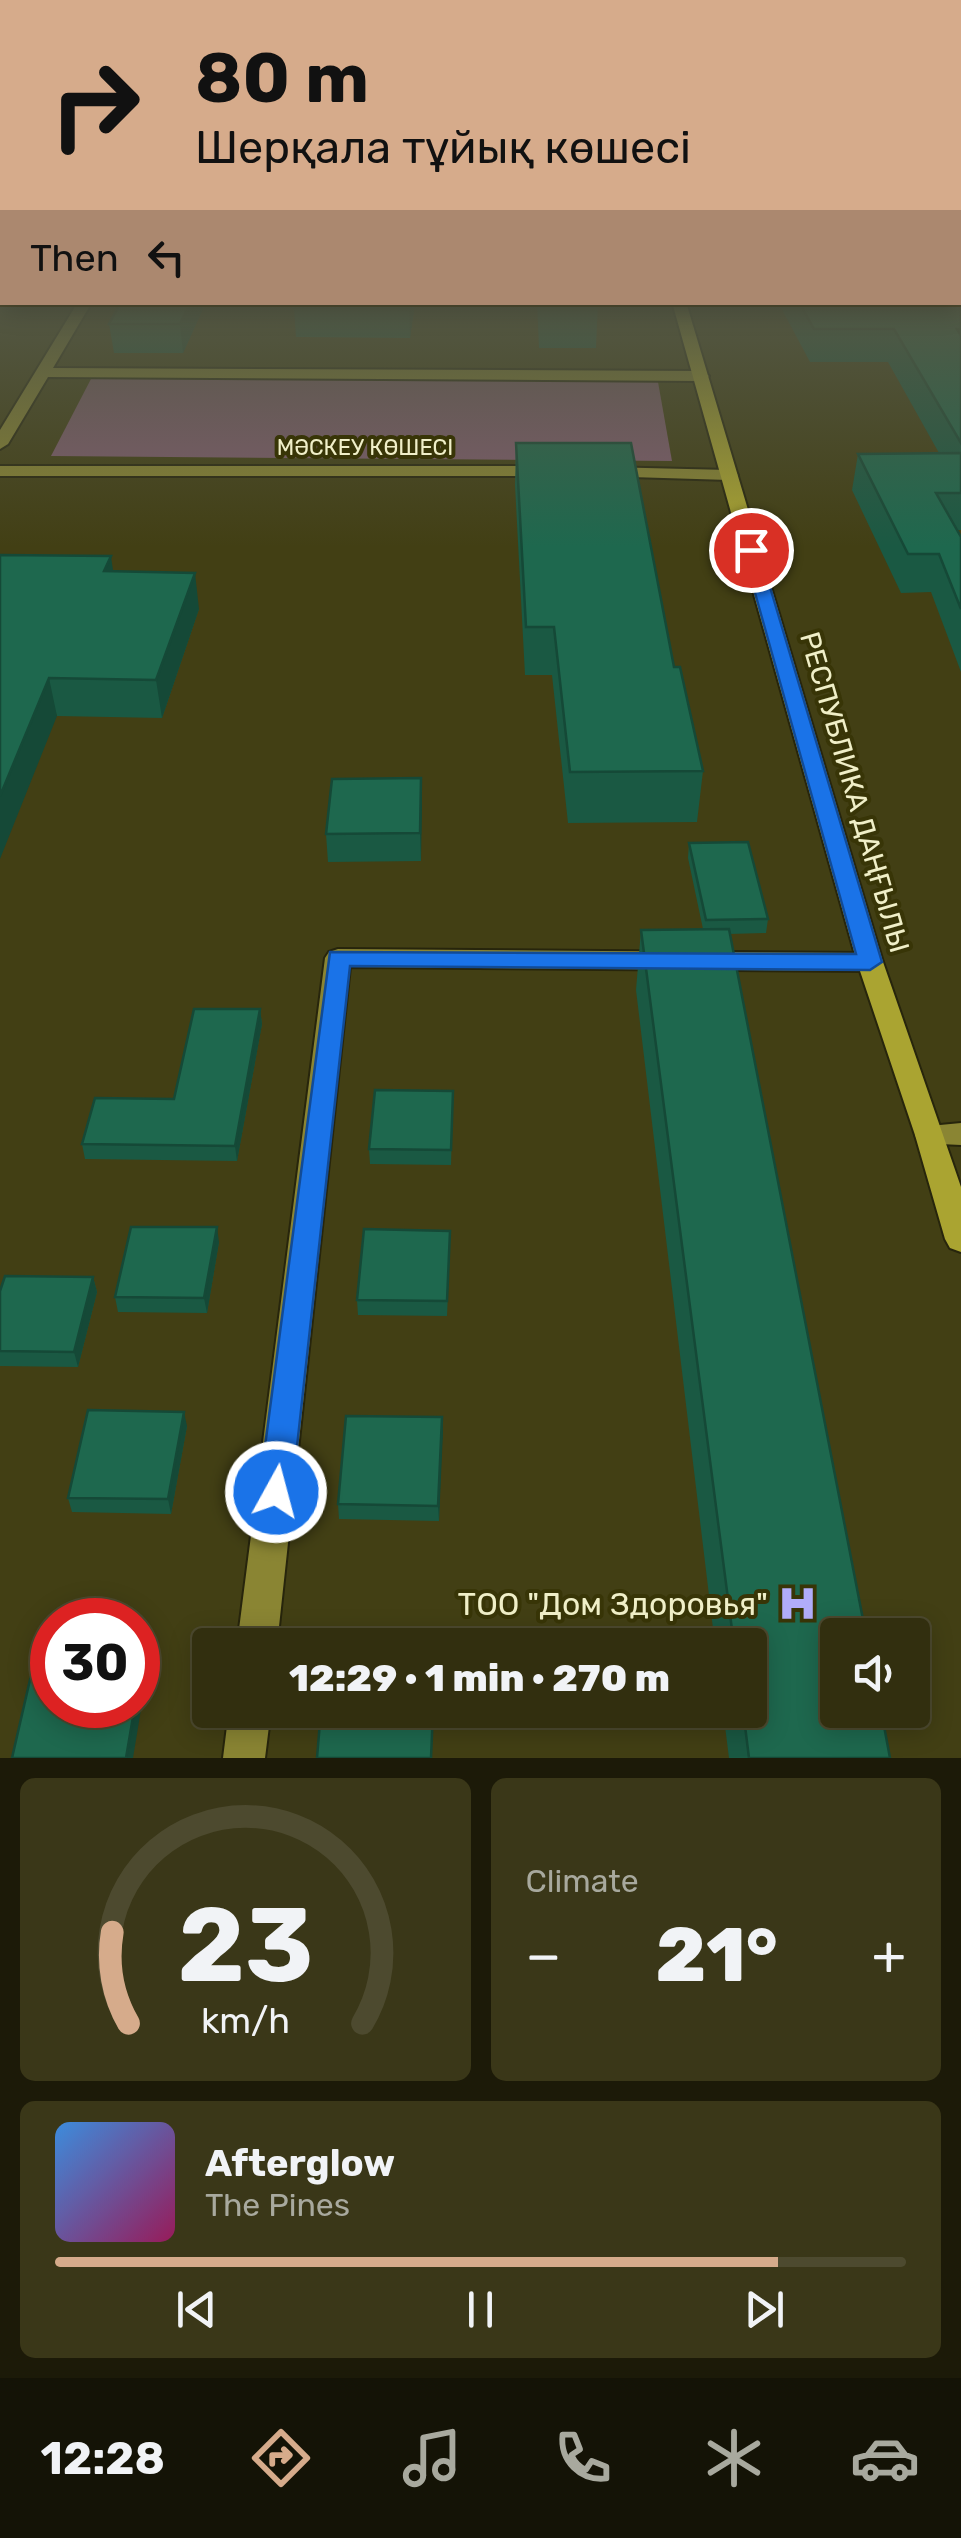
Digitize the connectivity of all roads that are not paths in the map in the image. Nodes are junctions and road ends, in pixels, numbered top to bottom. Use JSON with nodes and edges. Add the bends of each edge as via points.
{"nodes":[{"id":1,"x":35,"y":383,"type":"edge"},
{"id":2,"x":703,"y":383,"type":"edge"},
{"id":3,"x":7,"y":419,"type":"edge"},
{"id":4,"x":0,"y":444,"type":"edge"},
{"id":5,"x":0,"y":471,"type":"edge"},
{"id":6,"x":573,"y":472,"type":"edge"},
{"id":7,"x":592,"y":472,"type":"edge"},
{"id":8,"x":729,"y":475,"type":"junction"},
{"id":9,"x":870,"y":962,"type":"junction"},
{"id":10,"x":961,"y":1134,"type":"edge"},
{"id":11,"x":930,"y":1135,"type":"junction"},
{"id":12,"x":961,"y":1239,"type":"edge"},
{"id":13,"x":260,"y":1628,"type":"edge"},
{"id":14,"x":248,"y":1728,"type":"edge"},
{"id":15,"x":244,"y":1758,"type":"edge"}],
"edges":[{"from":1,"to":3,"type":"street"},
{"from":2,"to":8,"type":"main road","name":"РЕСПУБЛИКА ДАҢҒЫЛЫ"},
{"from":3,"to":4,"type":"street"},
{"from":5,"to":6,"type":"street","name":"МӘСКЕУ КӨШЕСІ"},
{"from":7,"to":8,"type":"street"},
{"from":8,"to":9,"type":"main road","name":"РЕСПУБЛИКА ДАҢҒЫЛЫ"},
{"from":9,"to":11,"type":"main road","name":"РЕСПУБЛИКА ДАҢҒЫЛЫ"},
{"from":9,"to":13,"type":"street","via":[[338,958]]},
{"from":10,"to":11,"type":"street"},
{"from":11,"to":12,"type":"main road","name":"РЕСПУБЛИКА ДАҢҒЫЛЫ"},
{"from":14,"to":15,"type":"street"}]}
